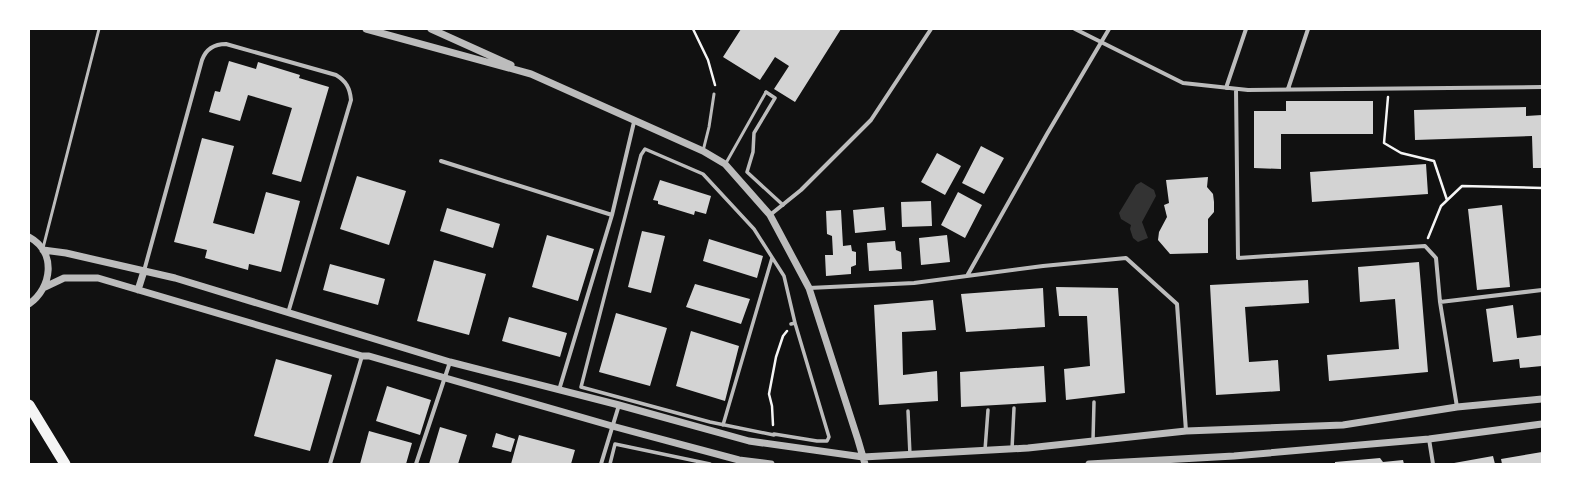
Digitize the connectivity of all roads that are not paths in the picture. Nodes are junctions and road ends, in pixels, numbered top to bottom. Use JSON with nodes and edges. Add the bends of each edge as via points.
{"nodes":[{"id":1,"x":99,"y":29,"type":"edge"},
{"id":2,"x":366,"y":29,"type":"edge"},
{"id":3,"x":431,"y":29,"type":"edge"},
{"id":4,"x":931,"y":29,"type":"edge"},
{"id":5,"x":1075,"y":29,"type":"edge"},
{"id":6,"x":1109,"y":29,"type":"edge"},
{"id":7,"x":1246,"y":29,"type":"edge"},
{"id":8,"x":1308,"y":29,"type":"edge"},
{"id":9,"x":1101,"y":43,"type":"junction"},
{"id":10,"x":531,"y":74,"type":"junction"},
{"id":11,"x":1542,"y":87,"type":"edge"},
{"id":12,"x":1226,"y":88,"type":"junction"},
{"id":13,"x":1236,"y":89,"type":"junction"},
{"id":14,"x":1288,"y":90,"type":"junction"},
{"id":15,"x":766,"y":92,"type":"joint"},
{"id":16,"x":714,"y":94,"type":"road end"},
{"id":17,"x":634,"y":122,"type":"junction"},
{"id":18,"x":702,"y":151,"type":"junction"},
{"id":19,"x":441,"y":161,"type":"dead end"},
{"id":20,"x":725,"y":164,"type":"junction"},
{"id":21,"x":783,"y":205,"type":"junction"},
{"id":22,"x":770,"y":215,"type":"junction"},
{"id":23,"x":612,"y":216,"type":"junction"},
{"id":24,"x":29,"y":237,"type":"edge"},
{"id":25,"x":43,"y":250,"type":"junction"},
{"id":26,"x":772,"y":258,"type":"junction"},
{"id":27,"x":144,"y":271,"type":"junction"},
{"id":28,"x":967,"y":276,"type":"junction"},
{"id":29,"x":45,"y":288,"type":"junction"},
{"id":30,"x":809,"y":288,"type":"junction"},
{"id":31,"x":138,"y":290,"type":"junction"},
{"id":32,"x":1542,"y":290,"type":"edge"},
{"id":33,"x":1440,"y":302,"type":"junction"},
{"id":34,"x":29,"y":304,"type":"edge"},
{"id":35,"x":288,"y":313,"type":"junction"},
{"id":36,"x":362,"y":356,"type":"junction"},
{"id":37,"x":450,"y":362,"type":"junction"},
{"id":38,"x":445,"y":378,"type":"junction"},
{"id":39,"x":559,"y":390,"type":"junction"},
{"id":40,"x":1542,"y":399,"type":"edge"},
{"id":41,"x":1094,"y":402,"type":"dead end"},
{"id":42,"x":619,"y":405,"type":"junction"},
{"id":43,"x":30,"y":406,"type":"edge"},
{"id":44,"x":1457,"y":407,"type":"junction"},
{"id":45,"x":1014,"y":408,"type":"dead end"},
{"id":46,"x":988,"y":410,"type":"dead end"},
{"id":47,"x":908,"y":411,"type":"dead end"},
{"id":48,"x":1542,"y":424,"type":"edge"},
{"id":49,"x":723,"y":425,"type":"junction"},
{"id":50,"x":612,"y":426,"type":"junction"},
{"id":51,"x":1186,"y":431,"type":"junction"},
{"id":52,"x":1429,"y":439,"type":"junction"},
{"id":53,"x":1094,"y":440,"type":"junction"},
{"id":54,"x":1012,"y":449,"type":"junction"},
{"id":55,"x":985,"y":450,"type":"junction"},
{"id":56,"x":910,"y":455,"type":"junction"},
{"id":57,"x":864,"y":460,"type":"edge"},
{"id":58,"x":1108,"y":463,"type":"edge"},
{"id":59,"x":65,"y":464,"type":"edge"},
{"id":60,"x":330,"y":464,"type":"edge"},
{"id":61,"x":416,"y":464,"type":"edge"},
{"id":62,"x":601,"y":464,"type":"edge"},
{"id":63,"x":610,"y":464,"type":"edge"},
{"id":64,"x":710,"y":464,"type":"edge"},
{"id":65,"x":770,"y":464,"type":"edge"},
{"id":66,"x":1089,"y":464,"type":"edge"},
{"id":67,"x":1433,"y":464,"type":"edge"}],
"edges":[{"from":1,"to":25,"type":"lane"},
{"from":2,"to":10,"type":"street"},
{"from":3,"to":10,"type":"street"},
{"from":4,"to":21,"type":"street","via":[[871,120]]},
{"from":5,"to":9,"type":"street"},
{"from":6,"to":9,"type":"street"},
{"from":7,"to":12,"type":"street"},
{"from":8,"to":14,"type":"street"},
{"from":9,"to":12,"type":"street","via":[[1184,83]]},
{"from":9,"to":28,"type":"street"},
{"from":10,"to":17,"type":"street"},
{"from":11,"to":14,"type":"street"},
{"from":12,"to":13,"type":"street"},
{"from":13,"to":14,"type":"street"},
{"from":13,"to":33,"type":"street","via":[[1238,258],[1425,246],[1436,258]]},
{"from":15,"to":20,"type":"lane"},
{"from":15,"to":21,"type":"street","via":[[775,98],[754,133],[753,152],[747,172]]},
{"from":16,"to":18,"type":"lane"},
{"from":17,"to":18,"type":"street"},
{"from":17,"to":23,"type":"street"},
{"from":18,"to":20,"type":"street"},
{"from":19,"to":23,"type":"street"},
{"from":20,"to":22,"type":"street"},
{"from":21,"to":22,"type":"street"},
{"from":22,"to":30,"type":"street"},
{"from":23,"to":39,"type":"street"},
{"from":24,"to":25,"type":"street"},
{"from":25,"to":27,"type":"street"},
{"from":25,"to":29,"type":"street","via":[[48,262]]},
{"from":26,"to":49,"type":"street"},
{"from":26,"to":49,"type":"street","via":[[784,276],[793,324],[829,438],[827,441],[817,441]]},
{"from":26,"to":49,"type":"street","via":[[754,229],[703,174],[645,149],[641,155],[581,387]]},
{"from":27,"to":31,"type":"street"},
{"from":27,"to":35,"type":"street"},
{"from":27,"to":35,"type":"street","via":[[202,60],[209,48],[226,44],[336,75],[346,83],[351,100]]},
{"from":28,"to":30,"type":"street","via":[[914,283]]},
{"from":28,"to":51,"type":"street","via":[[1126,258],[1177,304]]},
{"from":29,"to":31,"type":"street","via":[[64,278],[98,278]]},
{"from":29,"to":34,"type":"street"},
{"from":30,"to":57,"type":"street"},
{"from":31,"to":36,"type":"street"},
{"from":32,"to":33,"type":"street"},
{"from":33,"to":44,"type":"street"},
{"from":35,"to":37,"type":"street"},
{"from":36,"to":38,"type":"street"},
{"from":36,"to":60,"type":"street"},
{"from":37,"to":38,"type":"street"},
{"from":37,"to":39,"type":"street"},
{"from":38,"to":50,"type":"street"},
{"from":38,"to":61,"type":"street"},
{"from":39,"to":42,"type":"street"},
{"from":40,"to":44,"type":"street"},
{"from":41,"to":53,"type":"street"},
{"from":42,"to":50,"type":"street"},
{"from":42,"to":57,"type":"street","via":[[749,441]]},
{"from":43,"to":59,"type":"highway"},
{"from":44,"to":51,"type":"street","via":[[1343,425]]},
{"from":45,"to":54,"type":"street"},
{"from":46,"to":55,"type":"street"},
{"from":47,"to":56,"type":"street"},
{"from":48,"to":52,"type":"street"},
{"from":50,"to":62,"type":"street"},
{"from":50,"to":65,"type":"street","via":[[739,460]]},
{"from":51,"to":53,"type":"street"},
{"from":52,"to":58,"type":"street","via":[[1234,456]]},
{"from":52,"to":67,"type":"street"},
{"from":53,"to":54,"type":"street"},
{"from":54,"to":55,"type":"street"},
{"from":55,"to":56,"type":"street"},
{"from":56,"to":57,"type":"street"},
{"from":58,"to":66,"type":"street"},
{"from":63,"to":64,"type":"street","via":[[615,444]]}]}
